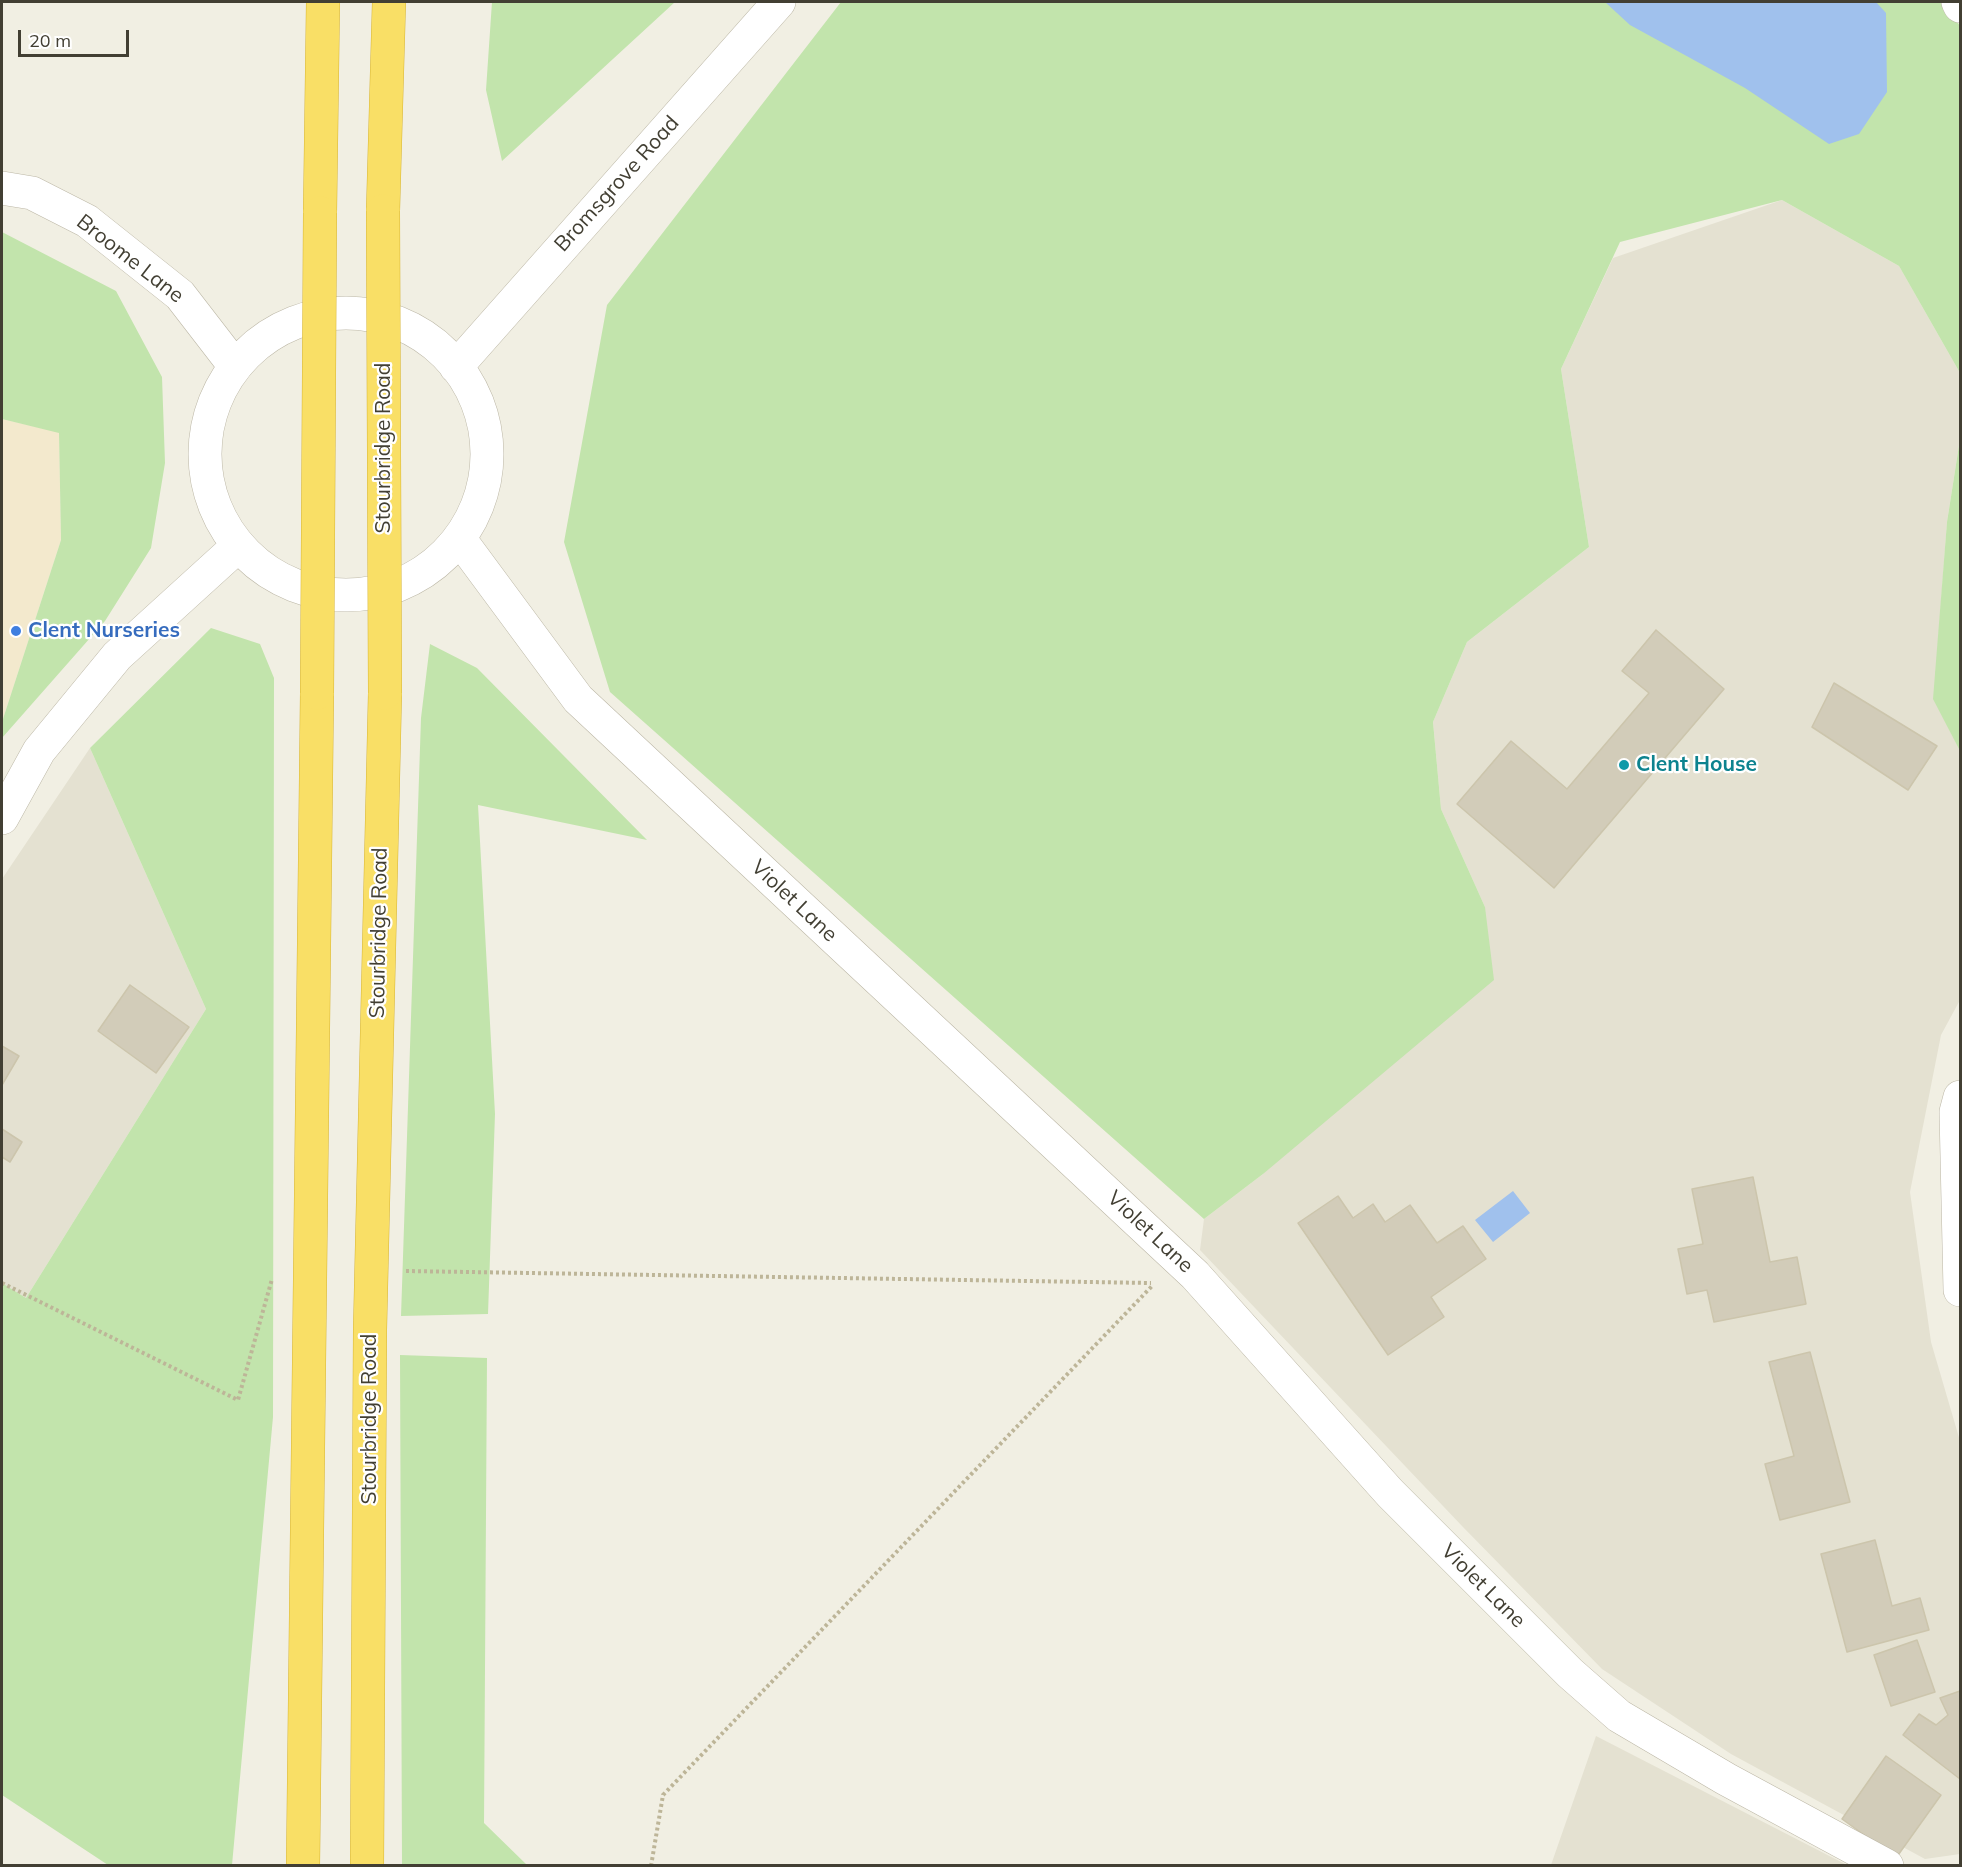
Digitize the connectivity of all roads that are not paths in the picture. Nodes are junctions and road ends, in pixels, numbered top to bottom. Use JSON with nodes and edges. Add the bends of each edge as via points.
{"nodes":[{"id":1,"x":323,"y":2,"type":"edge"},
{"id":2,"x":389,"y":2,"type":"edge"},
{"id":3,"x":779,"y":2,"type":"edge"},
{"id":4,"x":1958,"y":2,"type":"edge"},
{"id":5,"x":1960,"y":6,"type":"edge"},
{"id":6,"x":2,"y":188,"type":"edge"},
{"id":7,"x":234,"y":365,"type":"junction"},
{"id":8,"x":456,"y":367,"type":"junction"},
{"id":9,"x":459,"y":538,"type":"junction"},
{"id":10,"x":238,"y":546,"type":"junction"},
{"id":11,"x":2,"y":818,"type":"edge"},
{"id":12,"x":1960,"y":1097,"type":"edge"},
{"id":13,"x":1960,"y":1290,"type":"edge"},
{"id":14,"x":303,"y":1866,"type":"edge"},
{"id":15,"x":367,"y":1866,"type":"edge"},
{"id":16,"x":1887,"y":1866,"type":"edge"}],
"edges":[{"from":1,"to":14,"type":"highway","bridge":true},
{"from":2,"to":15,"type":"highway","name":"Stourbridge Road","bridge":true,"via":[[384,212],[385,693],[372,1271]]},
{"from":3,"to":8,"type":"street","name":"Bromsgrove Road"},
{"from":4,"to":5,"type":"street"},
{"from":6,"to":7,"type":"street","name":"Broome Lane","via":[[32,193],[87,221],[180,295]]},
{"from":7,"to":8,"type":"street","via":[[261,341],[292,323],[341,313],[402,324],[439,348]]},
{"from":7,"to":10,"type":"street","via":[[215,399],[207,424],[205,470],[213,500]]},
{"from":8,"to":9,"type":"street","via":[[477,402],[486,446],[479,500]]},
{"from":9,"to":10,"type":"street","via":[[442,557],[412,579],[354,595],[316,592],[289,584]]},
{"from":9,"to":16,"type":"street","name":"Violet Lane","via":[[578,699],[1196,1275],[1390,1493],[1570,1673],[1619,1716]]},
{"from":10,"to":11,"type":"street","via":[[117,656],[39,751]]},
{"from":12,"to":13,"type":"street","via":[[1956,1112]]}]}
